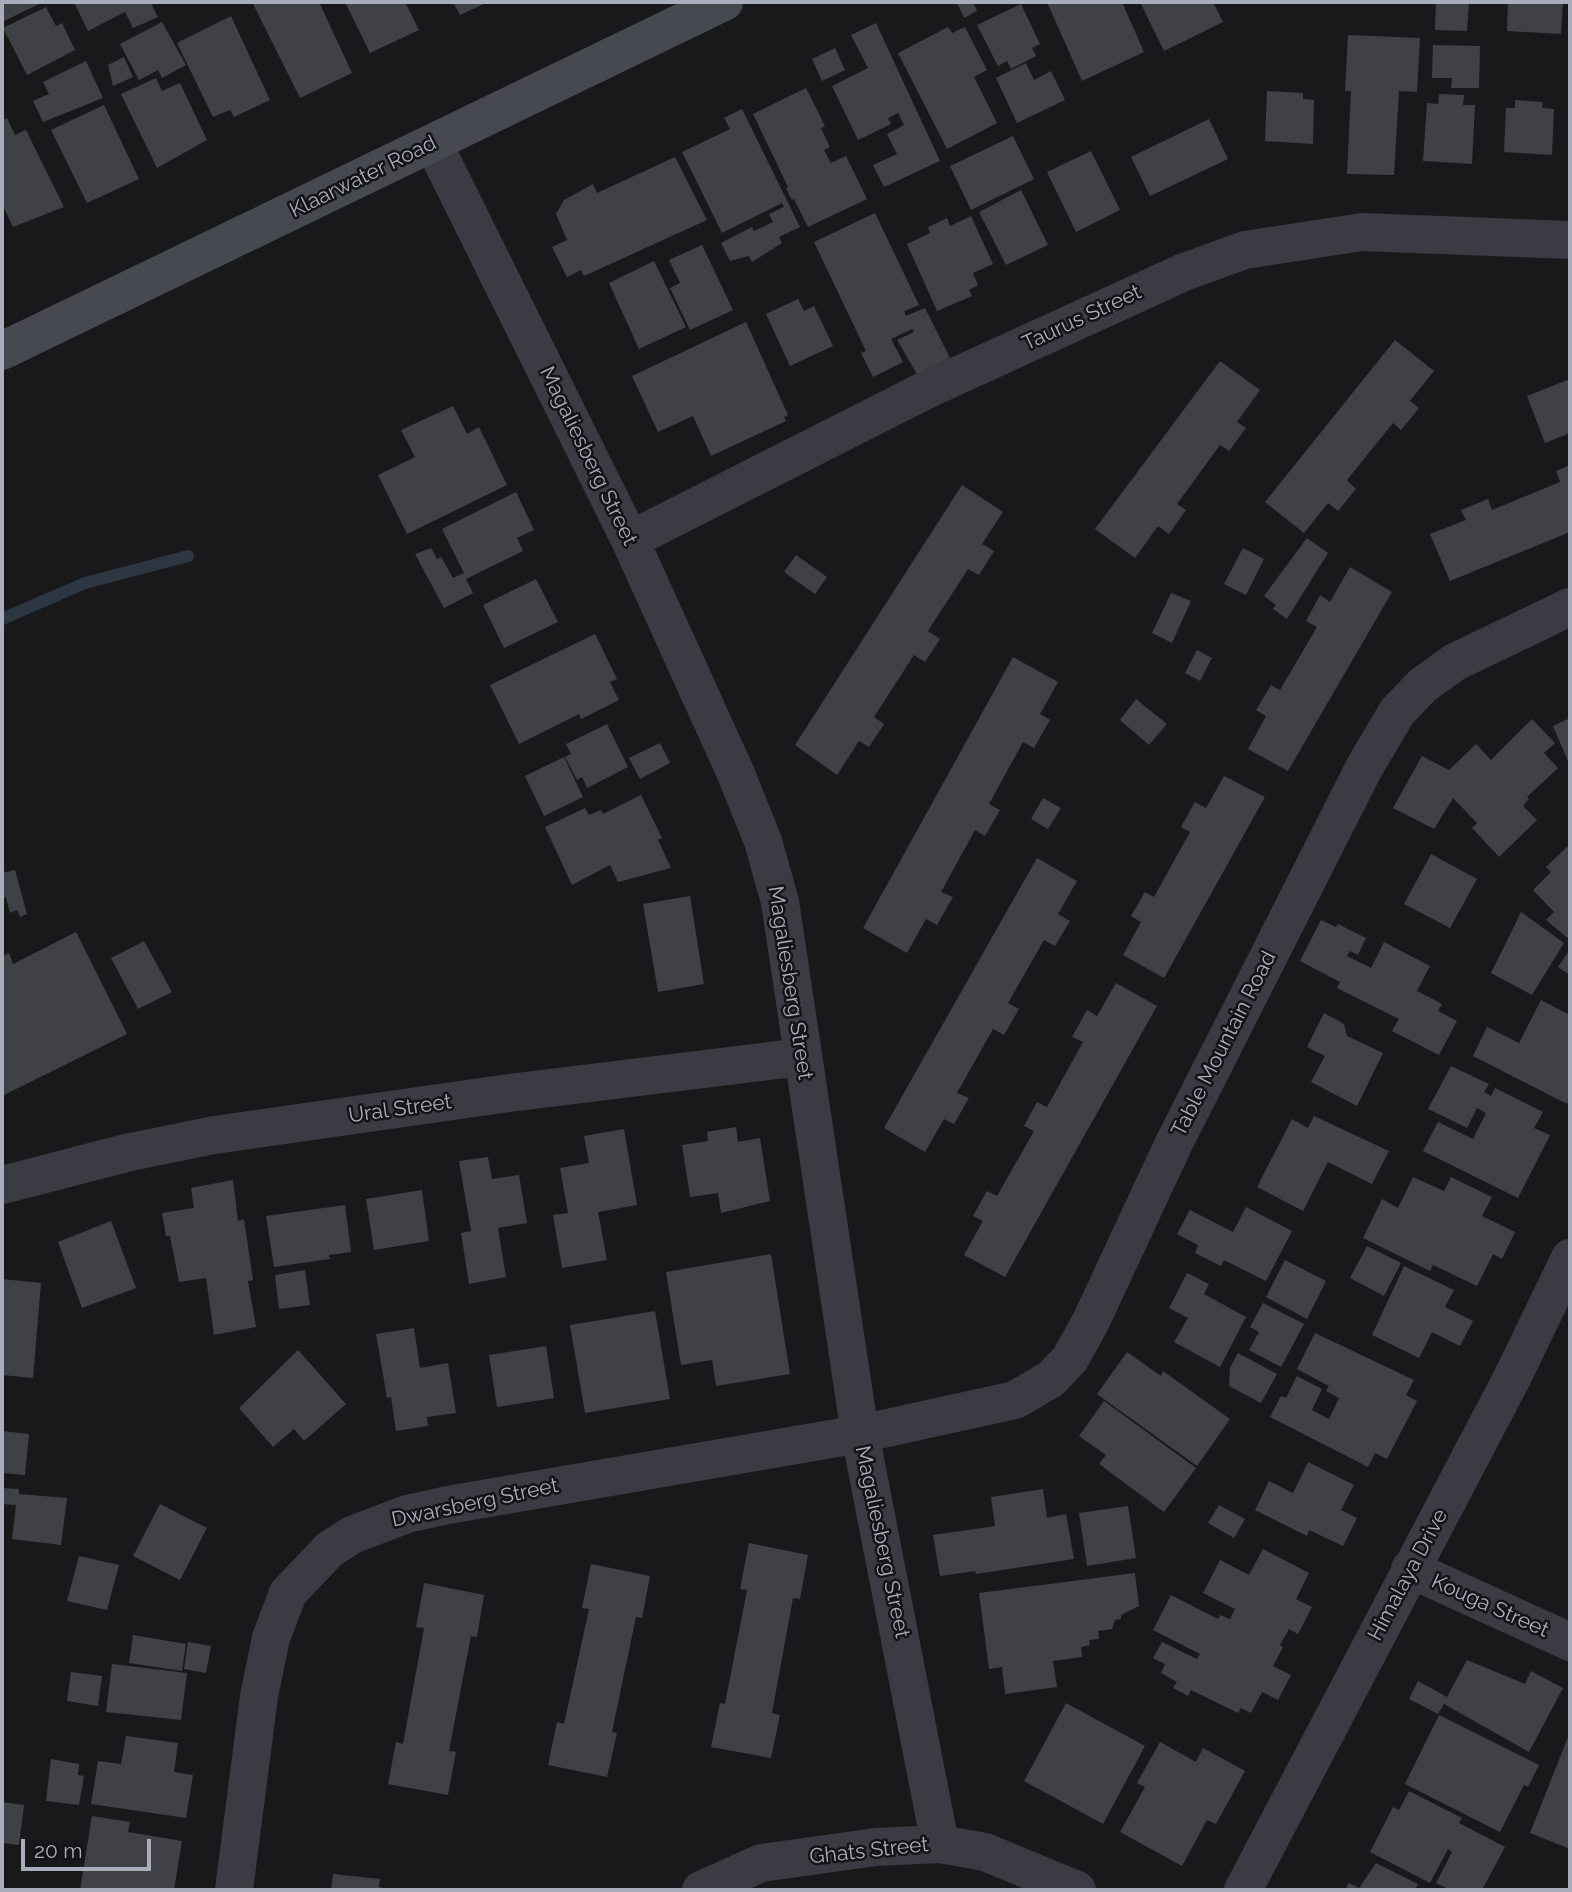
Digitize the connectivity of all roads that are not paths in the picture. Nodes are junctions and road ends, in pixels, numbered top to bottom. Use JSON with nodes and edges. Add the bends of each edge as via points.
{"nodes":[{"id":1,"x":724,"y":2,"type":"edge"},
{"id":2,"x":433,"y":143,"type":"junction"},
{"id":3,"x":1570,"y":240,"type":"edge"},
{"id":4,"x":2,"y":351,"type":"edge"},
{"id":5,"x":631,"y":540,"type":"junction"},
{"id":6,"x":1570,"y":607,"type":"edge"},
{"id":7,"x":802,"y":1057,"type":"junction"},
{"id":8,"x":2,"y":1185,"type":"edge"},
{"id":9,"x":1570,"y":1258,"type":"edge"},
{"id":10,"x":860,"y":1434,"type":"junction"},
{"id":11,"x":1410,"y":1569,"type":"junction"},
{"id":12,"x":1570,"y":1642,"type":"edge"},
{"id":13,"x":940,"y":1844,"type":"junction"},
{"id":14,"x":234,"y":1890,"type":"edge"},
{"id":15,"x":701,"y":1890,"type":"edge"},
{"id":16,"x":1077,"y":1890,"type":"edge"},
{"id":17,"x":1243,"y":1890,"type":"edge"}],
"edges":[{"from":1,"to":2,"type":"street","name":"Klaarwater Road"},
{"from":2,"to":4,"type":"street","name":"Klaarwater Road"},
{"from":2,"to":5,"type":"street","name":"Magaliesberg Street"},
{"from":3,"to":5,"type":"street","name":"Taurus Street","via":[[1362,232],[1245,250],[1184,272],[926,390]]},
{"from":5,"to":7,"type":"street","name":"Magaliesberg Street","via":[[763,841],[780,902]]},
{"from":6,"to":10,"type":"street","name":"Table Mountain Road","via":[[1455,662],[1397,712],[1364,768],[1198,1096],[1070,1359],[1051,1379],[1014,1400]]},
{"from":7,"to":8,"type":"street","name":"Ural Street","via":[[214,1136]]},
{"from":7,"to":10,"type":"street","name":"Magaliesberg Street"},
{"from":9,"to":11,"type":"street","name":"Himalaya Drive"},
{"from":10,"to":13,"type":"street","name":"Magaliesberg Street"},
{"from":10,"to":14,"type":"street","name":"Dwarsberg Street","via":[[448,1505],[376,1524],[330,1549],[288,1593],[271,1638]]},
{"from":11,"to":12,"type":"street","name":"Kouga Street"},
{"from":11,"to":17,"type":"street","name":"Himalaya Drive"},
{"from":13,"to":15,"type":"street","name":"Ghats Street","via":[[876,1847],[761,1863]]},
{"from":13,"to":16,"type":"street","name":"Ghats Street","via":[[985,1852]]}]}
